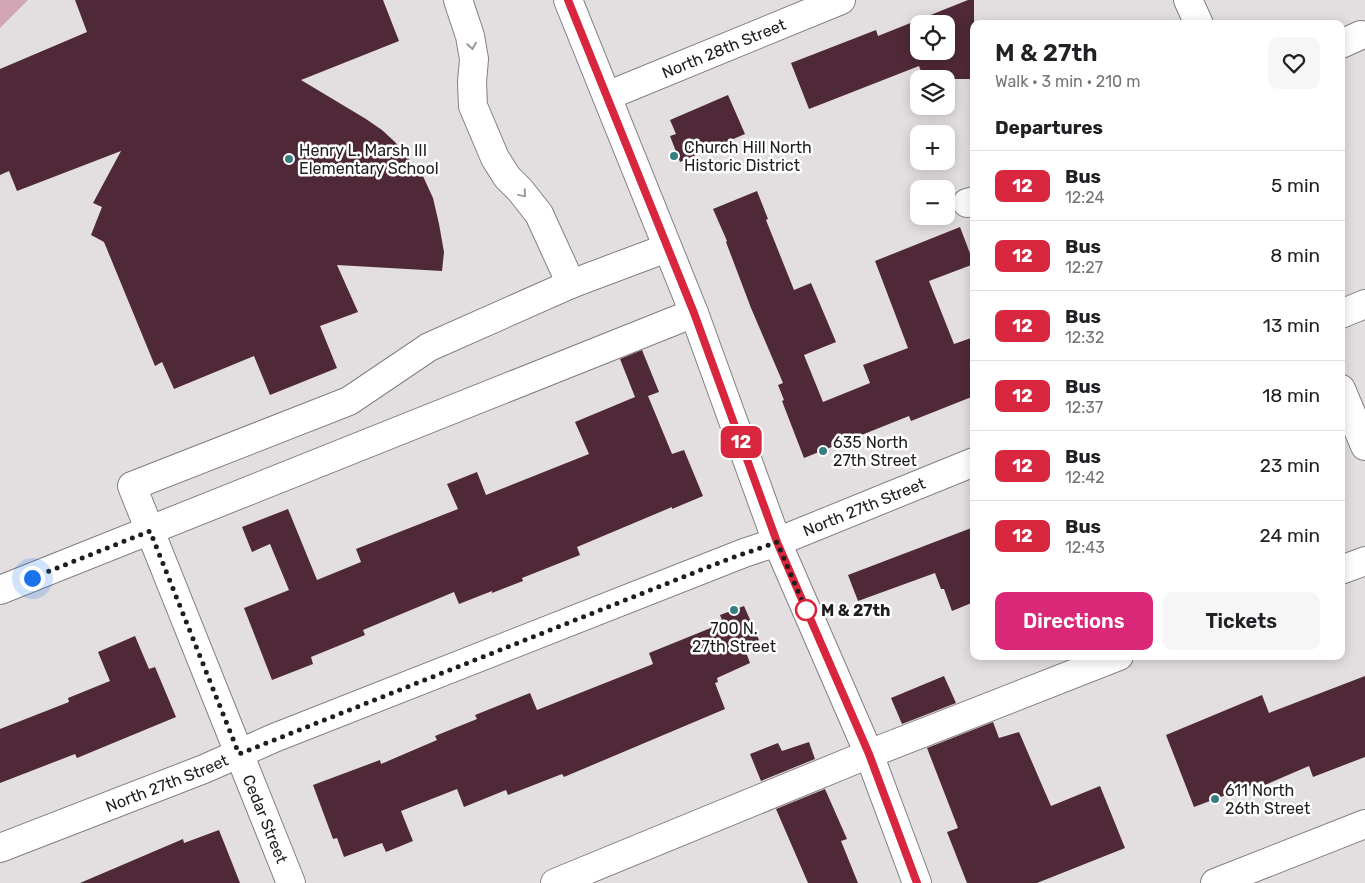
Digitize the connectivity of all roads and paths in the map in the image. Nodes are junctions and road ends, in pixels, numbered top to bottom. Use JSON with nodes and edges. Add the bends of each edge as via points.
{"nodes":[{"id":1,"x":458,"y":0,"type":"edge"},
{"id":2,"x":568,"y":0,"type":"edge"},
{"id":3,"x":841,"y":0,"type":"edge"},
{"id":4,"x":1188,"y":0,"type":"edge"},
{"id":5,"x":1197,"y":20,"type":"edge"},
{"id":6,"x":606,"y":96,"type":"junction"},
{"id":7,"x":667,"y":248,"type":"junction"},
{"id":8,"x":571,"y":284,"type":"junction"},
{"id":9,"x":1365,"y":304,"type":"edge"},
{"id":10,"x":1345,"y":312,"type":"edge"},
{"id":11,"x":694,"y":313,"type":"junction"},
{"id":12,"x":1345,"y":398,"type":"edge"},
{"id":13,"x":1365,"y":446,"type":"edge"},
{"id":14,"x":970,"y":464,"type":"edge"},
{"id":15,"x":150,"y":531,"type":"junction"},
{"id":16,"x":777,"y":542,"type":"junction"},
{"id":17,"x":1365,"y":561,"type":"edge"},
{"id":18,"x":1345,"y":568,"type":"edge"},
{"id":19,"x":0,"y":590,"type":"edge"},
{"id":20,"x":1109,"y":660,"type":"edge"},
{"id":21,"x":239,"y":754,"type":"junction"},
{"id":22,"x":869,"y":754,"type":"junction"},
{"id":23,"x":1365,"y":824,"type":"edge"},
{"id":24,"x":0,"y":848,"type":"edge"},
{"id":25,"x":291,"y":883,"type":"edge"},
{"id":26,"x":555,"y":883,"type":"edge"},
{"id":27,"x":918,"y":883,"type":"edge"},
{"id":28,"x":1214,"y":883,"type":"edge"}],
"edges":[{"from":1,"to":8,"type":"street","one_way":true,"via":[[474,59],[473,106],[507,178],[538,214]]},
{"from":2,"to":6,"type":"street"},
{"from":3,"to":6,"type":"street","name":"North 28th Street"},
{"from":4,"to":5,"type":"street"},
{"from":6,"to":7,"type":"street"},
{"from":7,"to":8,"type":"street"},
{"from":7,"to":11,"type":"street"},
{"from":8,"to":15,"type":"street","name":"Cedar Street","via":[[429,347],[348,402],[132,486]]},
{"from":9,"to":10,"type":"street"},
{"from":11,"to":15,"type":"street"},
{"from":11,"to":16,"type":"street"},
{"from":12,"to":13,"type":"street"},
{"from":14,"to":16,"type":"street","name":"North 27th Street"},
{"from":15,"to":19,"type":"street"},
{"from":15,"to":21,"type":"street","name":"Cedar Street"},
{"from":16,"to":21,"type":"street","name":"North 27th Street"},
{"from":16,"to":22,"type":"street"},
{"from":17,"to":18,"type":"street"},
{"from":20,"to":22,"type":"street"},
{"from":21,"to":24,"type":"street","name":"North 27th Street"},
{"from":21,"to":25,"type":"street","name":"Cedar Street"},
{"from":22,"to":26,"type":"street"},
{"from":22,"to":27,"type":"street"},
{"from":23,"to":28,"type":"street"}]}
